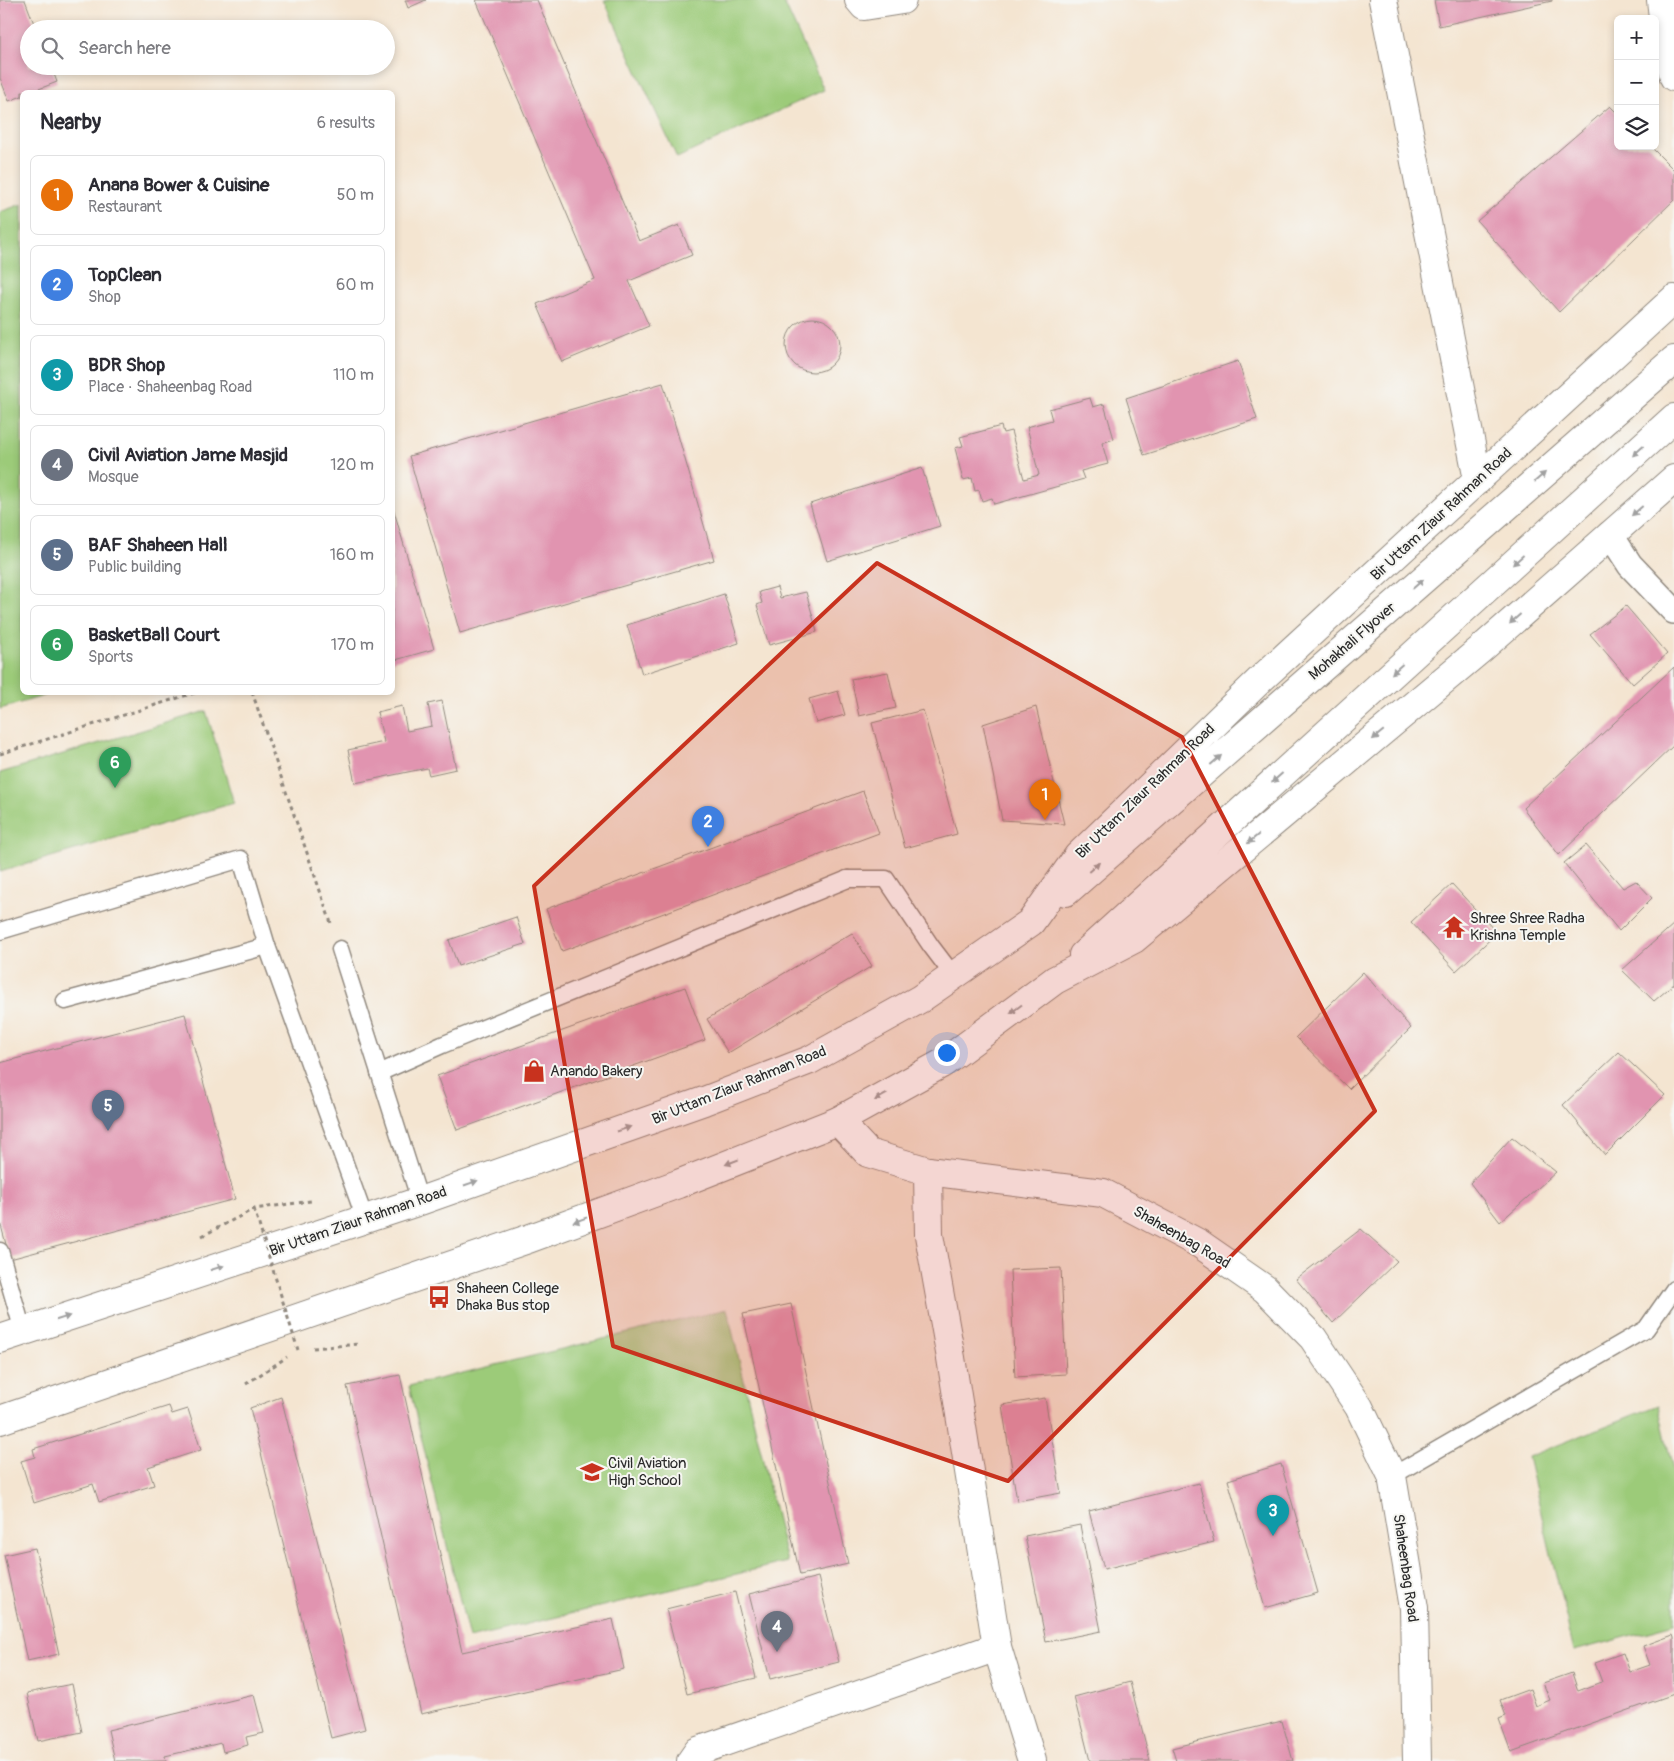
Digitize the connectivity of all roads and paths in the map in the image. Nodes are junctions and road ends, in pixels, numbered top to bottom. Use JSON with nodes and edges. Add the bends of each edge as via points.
{"nodes":[{"id":1,"x":859,"y":0,"type":"edge"},
{"id":2,"x":902,"y":0,"type":"edge"},
{"id":3,"x":1383,"y":0,"type":"edge"},
{"id":4,"x":1661,"y":0,"type":"edge"},
{"id":5,"x":1674,"y":77,"type":"edge"},
{"id":6,"x":1674,"y":299,"type":"edge"},
{"id":7,"x":1674,"y":360,"type":"edge"},
{"id":8,"x":1674,"y":418,"type":"edge"},
{"id":9,"x":1674,"y":479,"type":"edge"},
{"id":10,"x":1478,"y":480,"type":"junction"},
{"id":11,"x":1610,"y":534,"type":"junction"},
{"id":12,"x":1674,"y":612,"type":"edge"},
{"id":13,"x":188,"y":695,"type":"edge"},
{"id":14,"x":253,"y":695,"type":"edge"},
{"id":15,"x":0,"y":754,"type":"edge"},
{"id":16,"x":1030,"y":922,"type":"junction"},
{"id":17,"x":0,"y":931,"type":"edge"},
{"id":18,"x":267,"y":946,"type":"junction"},
{"id":19,"x":340,"y":949,"type":"joint"},
{"id":20,"x":953,"y":975,"type":"junction"},
{"id":21,"x":1055,"y":980,"type":"junction"},
{"id":22,"x":64,"y":1001,"type":"dead end"},
{"id":23,"x":379,"y":1073,"type":"junction"},
{"id":24,"x":838,"y":1121,"type":"junction"},
{"id":25,"x":928,"y":1171,"type":"junction"},
{"id":26,"x":312,"y":1201,"type":"dead end"},
{"id":27,"x":420,"y":1201,"type":"junction"},
{"id":28,"x":254,"y":1209,"type":"junction"},
{"id":29,"x":365,"y":1219,"type":"junction"},
{"id":30,"x":202,"y":1237,"type":"dead end"},
{"id":31,"x":0,"y":1251,"type":"edge"},
{"id":32,"x":1674,"y":1289,"type":"edge"},
{"id":33,"x":12,"y":1335,"type":"edge"},
{"id":34,"x":360,"y":1344,"type":"dead end"},
{"id":35,"x":298,"y":1350,"type":"junction"},
{"id":36,"x":246,"y":1384,"type":"dead end"},
{"id":37,"x":0,"y":1420,"type":"edge"},
{"id":38,"x":1392,"y":1476,"type":"junction"},
{"id":39,"x":997,"y":1647,"type":"junction"},
{"id":40,"x":690,"y":1761,"type":"edge"},
{"id":41,"x":1032,"y":1761,"type":"edge"},
{"id":42,"x":1417,"y":1761,"type":"edge"}],
"edges":[{"from":1,"to":2,"type":"main road","via":[[864,6]]},
{"from":3,"to":10,"type":"main road"},
{"from":4,"to":5,"type":"main road","via":[[1667,51]]},
{"from":6,"to":10,"type":"main road","name":"Bir Uttam Ziaur Rahman Road"},
{"from":16,"to":7,"type":"main road","name":"Mohakhali Flyover","one_way":true},
{"from":8,"to":21,"type":"main road","one_way":true},
{"from":9,"to":11,"type":"main road","one_way":true},
{"from":10,"to":16,"type":"main road","name":"Bir Uttam Ziaur Rahman Road","via":[[1262,678],[1078,856]]},
{"from":11,"to":12,"type":"street","via":[[1630,565]]},
{"from":11,"to":21,"type":"main road","one_way":true,"via":[[1481,649],[1134,939]]},
{"from":13,"to":15,"type":"path"},
{"from":14,"to":19,"type":"path"},
{"from":16,"to":20,"type":"main road","name":"Bir Uttam Ziaur Rahman Road"},
{"from":17,"to":18,"type":"lane","via":[[241,859]]},
{"from":18,"to":22,"type":"lane"},
{"from":18,"to":29,"type":"lane"},
{"from":19,"to":23,"type":"lane"},
{"from":20,"to":23,"type":"lane","via":[[886,879],[847,879]]},
{"from":27,"to":20,"type":"main road","name":"Bir Uttam Ziaur Rahman Road","one_way":true,"via":[[704,1102],[810,1060],[920,999]]},
{"from":21,"to":24,"type":"main road","one_way":true,"via":[[944,1063]]},
{"from":23,"to":27,"type":"lane"},
{"from":24,"to":25,"type":"main road","name":"Shaheenbag Road","via":[[868,1153]]},
{"from":24,"to":37,"type":"main road","one_way":true,"via":[[528,1239]]},
{"from":25,"to":38,"type":"main road","name":"Shaheenbag Road","via":[[1103,1193],[1200,1244],[1266,1289],[1313,1338],[1359,1407]]},
{"from":25,"to":39,"type":"main road","via":[[929,1235]]},
{"from":26,"to":28,"type":"path"},
{"from":27,"to":29,"type":"main road","name":"Bir Uttam Ziaur Rahman Road"},
{"from":28,"to":30,"type":"path"},
{"from":28,"to":35,"type":"path","bridge":true},
{"from":33,"to":29,"type":"main road","name":"Bir Uttam Ziaur Rahman Road","one_way":true},
{"from":31,"to":33,"type":"lane"},
{"from":32,"to":38,"type":"lane","via":[[1646,1328]]},
{"from":34,"to":35,"type":"path"},
{"from":35,"to":36,"type":"path"},
{"from":38,"to":42,"type":"main road","name":"Shaheenbag Road","via":[[1414,1608]]},
{"from":39,"to":40,"type":"main road","via":[[698,1751]]},
{"from":39,"to":41,"type":"main road"}]}
